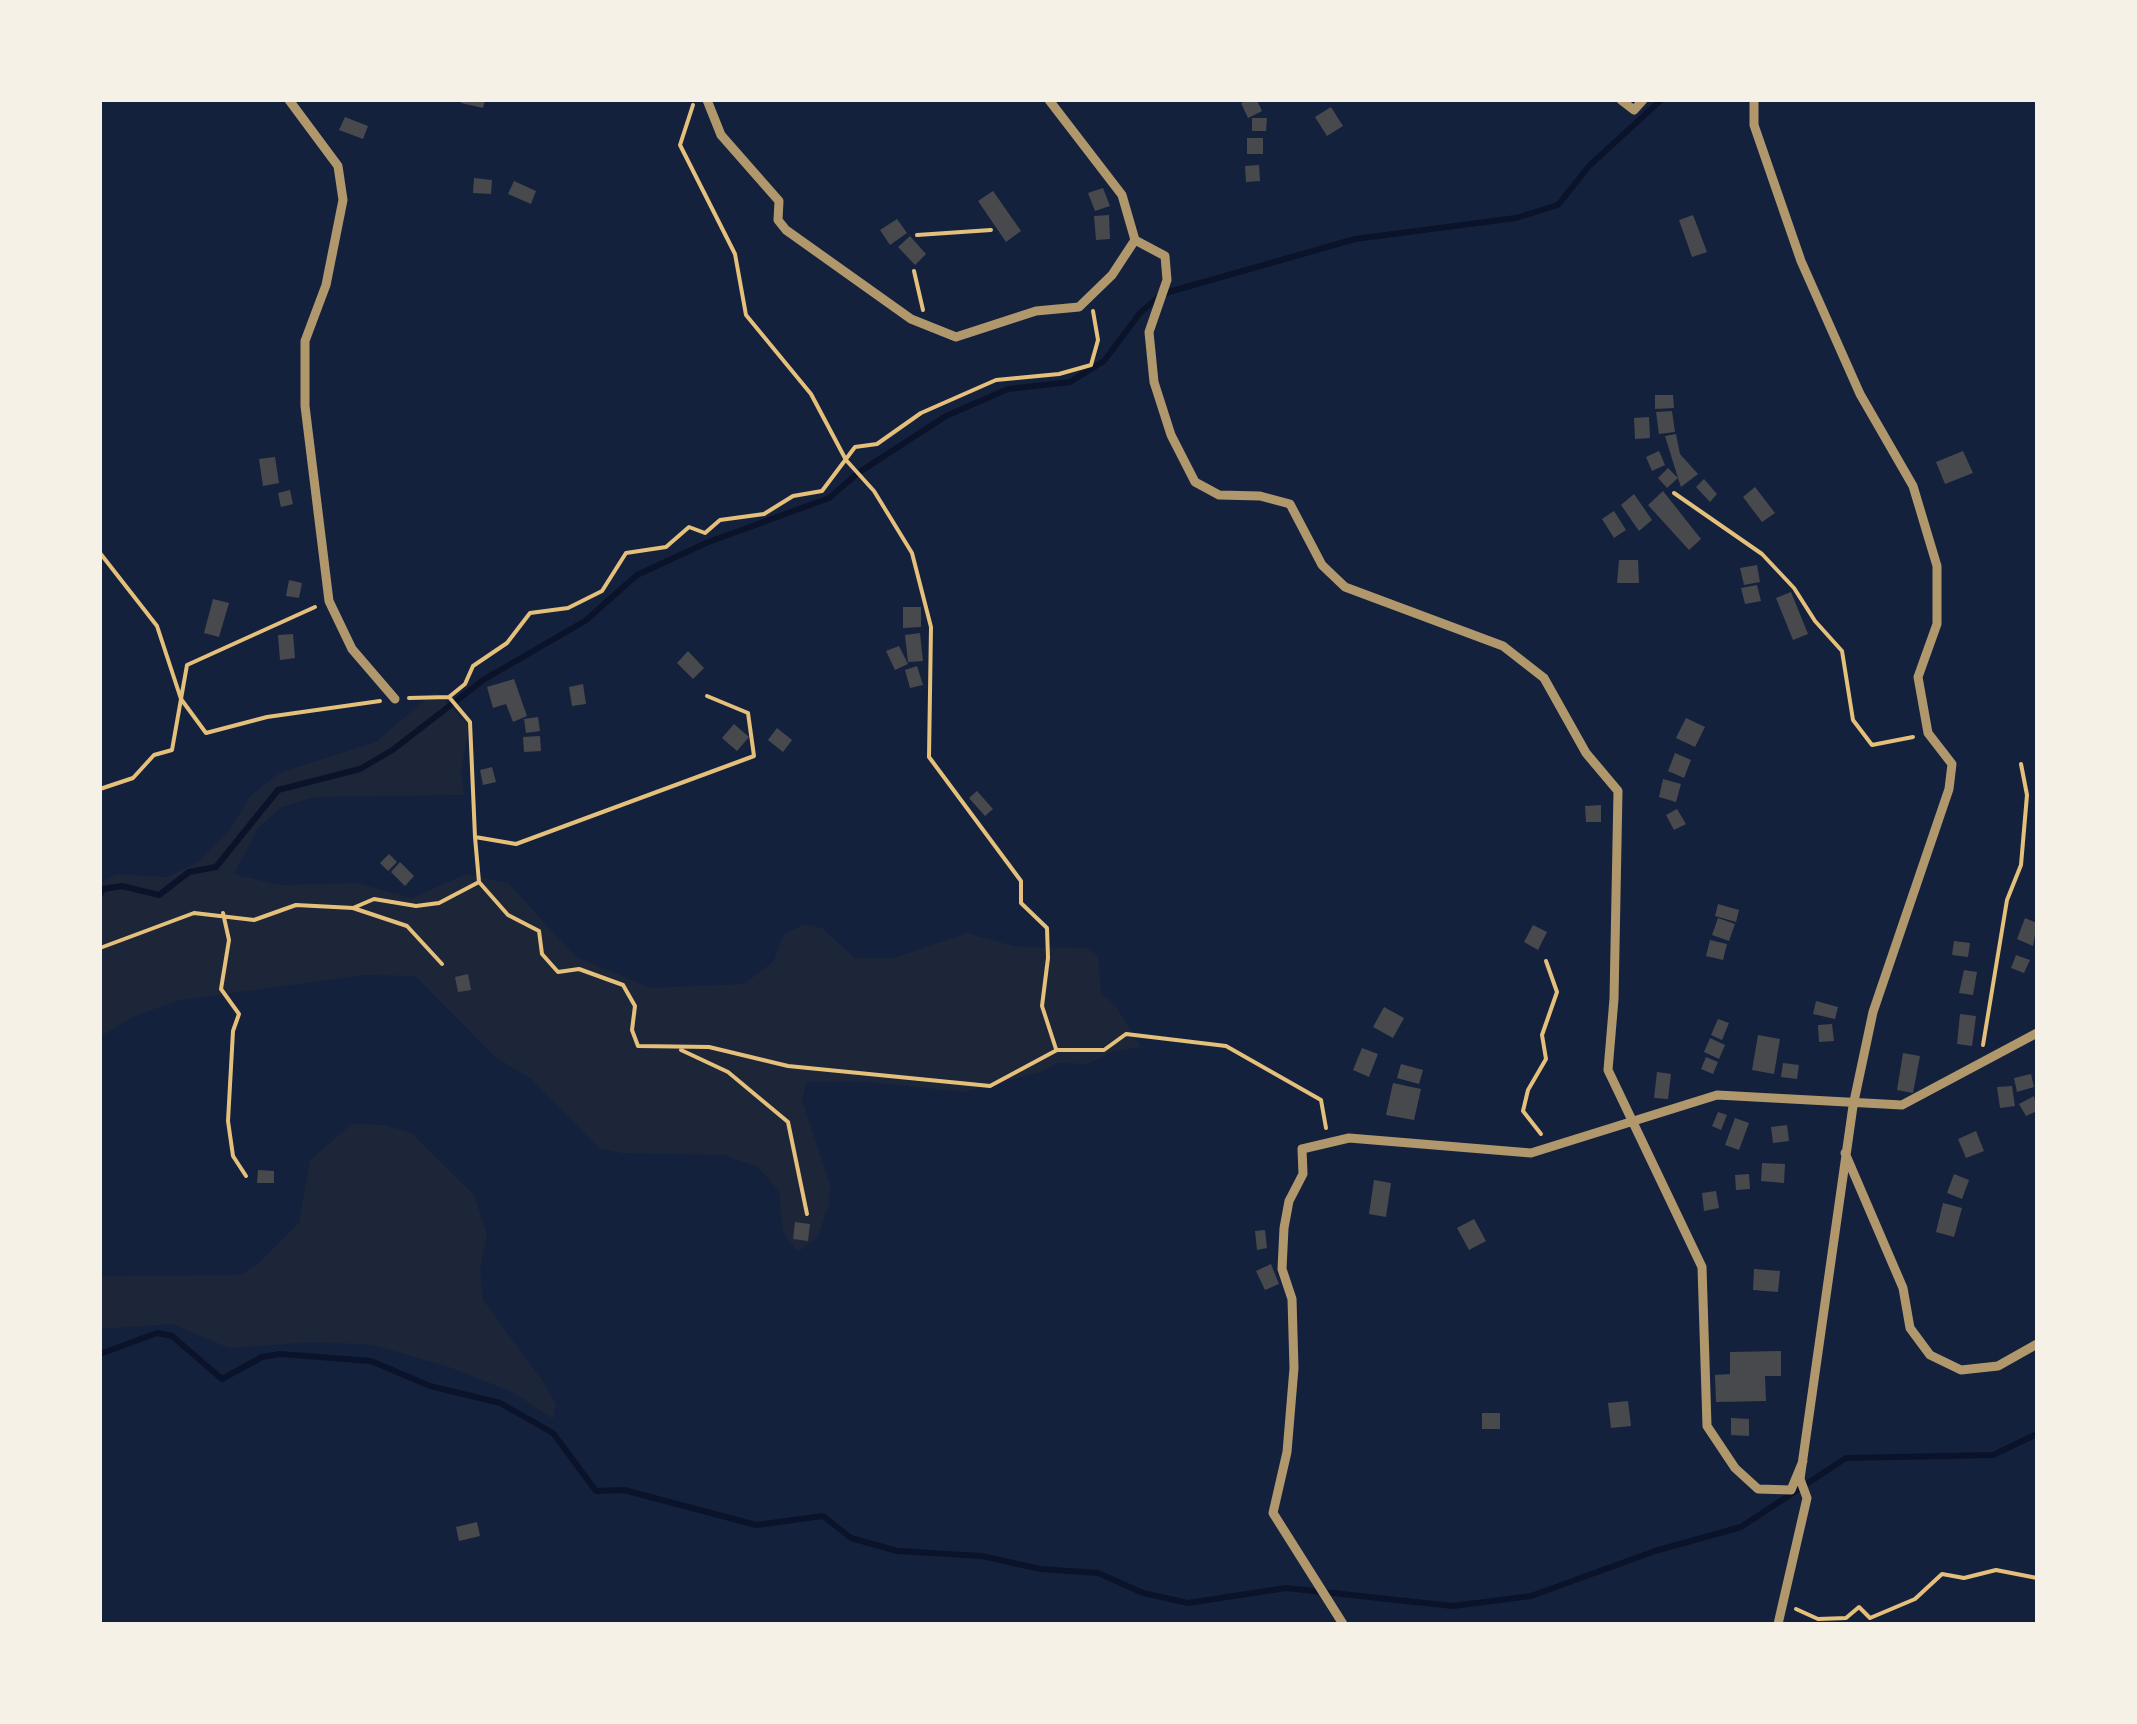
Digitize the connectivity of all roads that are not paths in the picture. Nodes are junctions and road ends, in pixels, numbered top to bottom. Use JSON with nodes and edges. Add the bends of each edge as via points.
{"nodes":[{"id":1,"x":289,"y":100,"type":"edge"},
{"id":2,"x":707,"y":100,"type":"edge"},
{"id":3,"x":1048,"y":100,"type":"edge"},
{"id":4,"x":1621,"y":100,"type":"edge"},
{"id":5,"x":1644,"y":100,"type":"edge"},
{"id":6,"x":1754,"y":100,"type":"edge"},
{"id":7,"x":1135,"y":240,"type":"junction"},
{"id":8,"x":395,"y":698,"type":"road end"},
{"id":9,"x":2037,"y":1033,"type":"edge"},
{"id":10,"x":1852,"y":1106,"type":"junction"},
{"id":11,"x":1631,"y":1123,"type":"junction"},
{"id":12,"x":1845,"y":1153,"type":"junction"},
{"id":13,"x":2037,"y":1344,"type":"edge"},
{"id":14,"x":1803,"y":1461,"type":"junction"},
{"id":15,"x":1343,"y":1624,"type":"edge"},
{"id":16,"x":1778,"y":1624,"type":"edge"}],
"edges":[{"from":1,"to":8,"type":"street","via":[[338,166],[343,200],[326,285],[305,341],[305,406],[329,601],[352,649]]},
{"from":2,"to":7,"type":"street","via":[[721,135],[779,201],[778,220],[786,230],[910,318],[956,337],[1036,311],[1079,308]]},
{"from":3,"to":7,"type":"street","via":[[1122,196]]},
{"from":4,"to":5,"type":"street","via":[[1634,110]]},
{"from":6,"to":10,"type":"street","via":[[1754,126],[1801,260],[1860,394],[1913,486],[1938,566],[1937,624],[1918,677],[1928,732],[1952,764],[1950,789],[1873,1012]]},
{"from":7,"to":11,"type":"street","via":[[1166,256],[1168,280],[1150,332],[1154,382],[1195,482],[1220,495],[1290,504],[1322,565],[1344,587],[1504,646],[1544,678],[1586,753],[1618,791],[1608,1070]]},
{"from":9,"to":10,"type":"street","via":[[1902,1106]]},
{"from":10,"to":11,"type":"street","via":[[1717,1095]]},
{"from":10,"to":12,"type":"street"},
{"from":11,"to":14,"type":"street","via":[[1702,1267],[1707,1426],[1758,1489],[1791,1490]]},
{"from":11,"to":15,"type":"street","via":[[1531,1154],[1349,1138],[1302,1149],[1282,1269],[1292,1299],[1294,1368],[1274,1513]]},
{"from":12,"to":13,"type":"street","via":[[1903,1288],[1910,1328],[1930,1356],[1961,1370],[1998,1366]]},
{"from":12,"to":14,"type":"street"},
{"from":14,"to":16,"type":"street","via":[[1807,1498]]}]}
